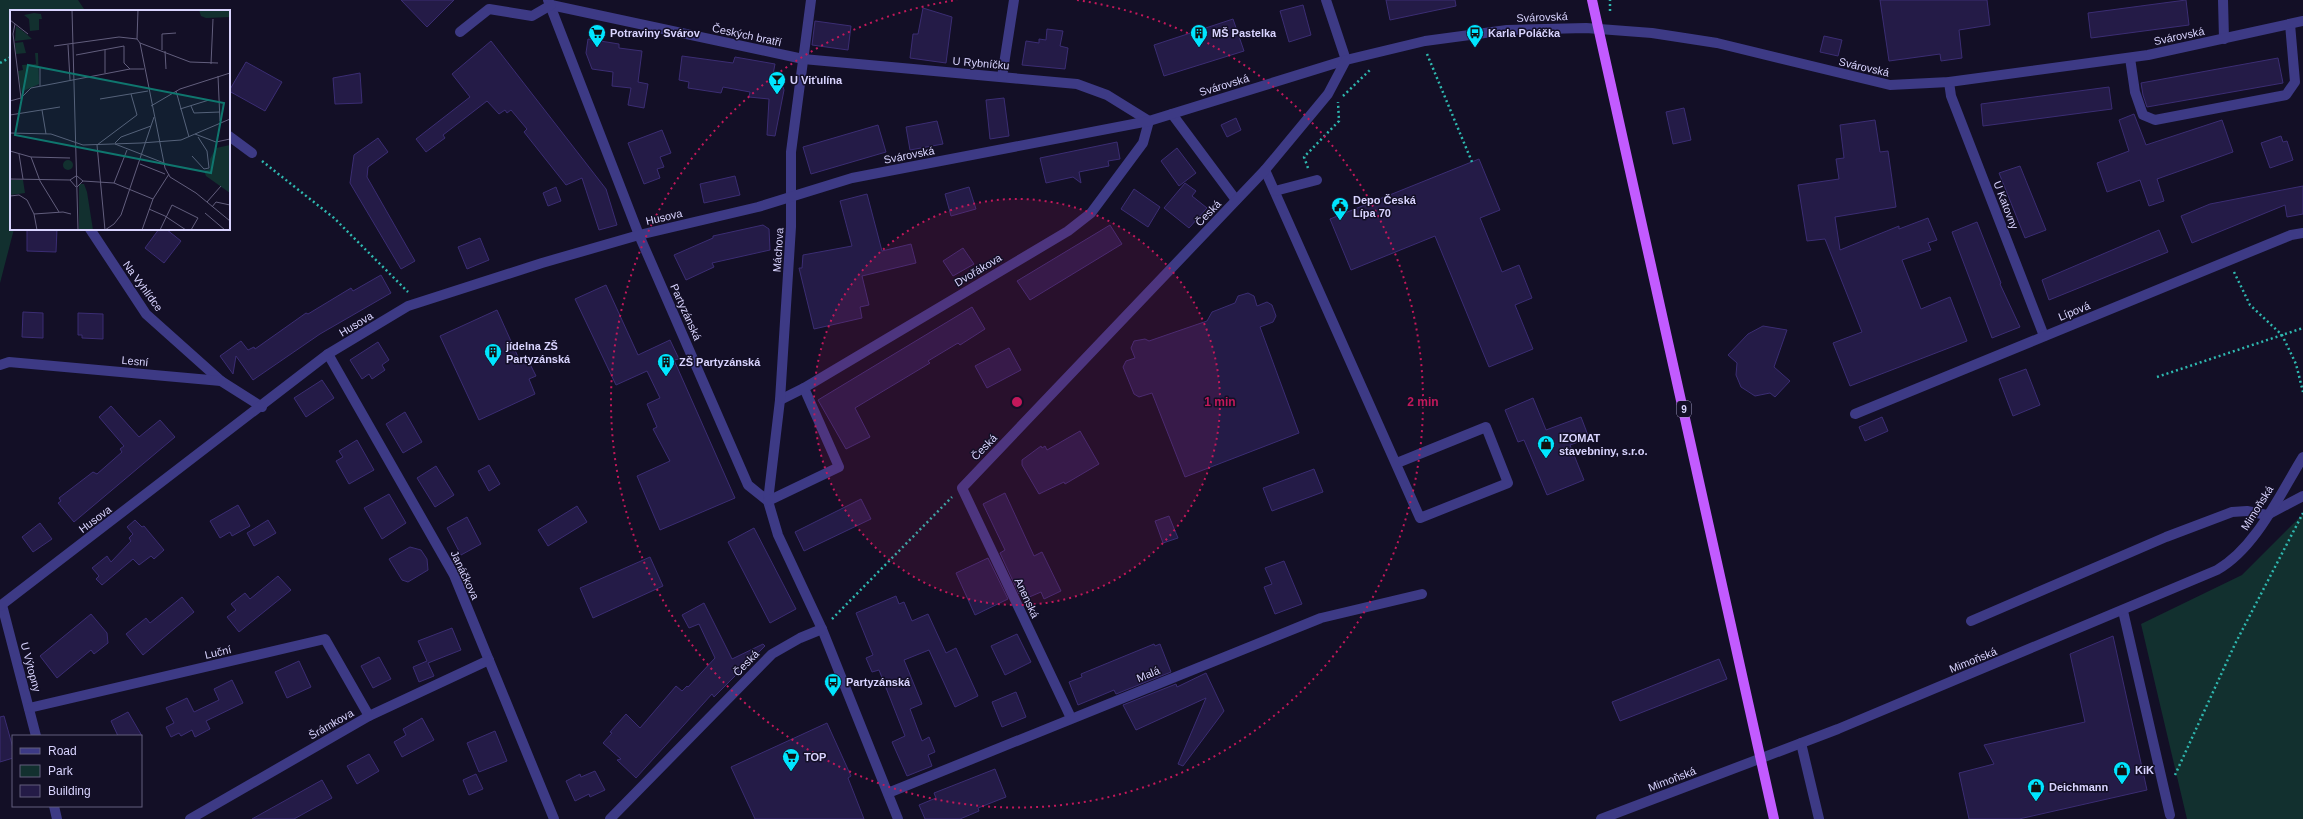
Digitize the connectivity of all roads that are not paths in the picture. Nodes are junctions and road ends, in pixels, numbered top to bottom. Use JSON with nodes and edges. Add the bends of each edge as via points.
{"nodes":[{"id":1,"x":811,"y":0,"type":"edge"},
{"id":2,"x":1014,"y":0,"type":"edge"},
{"id":3,"x":1326,"y":0,"type":"edge"},
{"id":4,"x":1592,"y":0,"type":"edge"},
{"id":5,"x":2223,"y":0,"type":"edge"},
{"id":6,"x":549,"y":2,"type":"edge"},
{"id":7,"x":2303,"y":21,"type":"edge"},
{"id":8,"x":2290,"y":24,"type":"junction"},
{"id":9,"x":460,"y":32,"type":"dead end"},
{"id":10,"x":2224,"y":39,"type":"junction"},
{"id":11,"x":2130,"y":58,"type":"junction"},
{"id":12,"x":803,"y":59,"type":"junction"},
{"id":13,"x":1346,"y":60,"type":"junction"},
{"id":14,"x":1002,"y":77,"type":"junction"},
{"id":15,"x":1948,"y":82,"type":"junction"},
{"id":16,"x":1172,"y":114,"type":"junction"},
{"id":17,"x":1149,"y":121,"type":"junction"},
{"id":18,"x":230,"y":137,"type":"edge"},
{"id":19,"x":252,"y":153,"type":"road end"},
{"id":20,"x":1265,"y":170,"type":"junction"},
{"id":21,"x":1317,"y":180,"type":"dead end"},
{"id":22,"x":1275,"y":191,"type":"junction"},
{"id":23,"x":791,"y":198,"type":"junction"},
{"id":24,"x":1236,"y":200,"type":"junction"},
{"id":25,"x":91,"y":230,"type":"edge"},
{"id":26,"x":2303,"y":233,"type":"edge"},
{"id":27,"x":640,"y":235,"type":"junction"},
{"id":28,"x":2044,"y":336,"type":"junction"},
{"id":29,"x":328,"y":354,"type":"junction"},
{"id":30,"x":0,"y":365,"type":"edge"},
{"id":31,"x":221,"y":381,"type":"junction"},
{"id":32,"x":804,"y":388,"type":"junction"},
{"id":33,"x":780,"y":400,"type":"junction"},
{"id":34,"x":262,"y":407,"type":"junction"},
{"id":35,"x":1855,"y":414,"type":"dead end"},
{"id":36,"x":2303,"y":456,"type":"edge"},
{"id":37,"x":1397,"y":464,"type":"junction"},
{"id":38,"x":962,"y":488,"type":"joint"},
{"id":39,"x":2303,"y":496,"type":"edge"},
{"id":40,"x":768,"y":501,"type":"junction"},
{"id":41,"x":2267,"y":515,"type":"junction"},
{"id":42,"x":1422,"y":594,"type":"dead end"},
{"id":43,"x":1,"y":605,"type":"edge"},
{"id":44,"x":2123,"y":611,"type":"junction"},
{"id":45,"x":1971,"y":621,"type":"dead end"},
{"id":46,"x":822,"y":629,"type":"junction"},
{"id":47,"x":489,"y":660,"type":"junction"},
{"id":48,"x":29,"y":708,"type":"junction"},
{"id":49,"x":369,"y":716,"type":"junction"},
{"id":50,"x":1071,"y":718,"type":"junction"},
{"id":51,"x":36,"y":735,"type":"edge"},
{"id":52,"x":1801,"y":743,"type":"junction"},
{"id":53,"x":888,"y":793,"type":"junction"},
{"id":54,"x":54,"y":807,"type":"edge"},
{"id":55,"x":2170,"y":815,"type":"dead end"},
{"id":56,"x":1613,"y":817,"type":"edge"},
{"id":57,"x":57,"y":819,"type":"edge"},
{"id":58,"x":190,"y":819,"type":"edge"},
{"id":59,"x":554,"y":819,"type":"edge"},
{"id":60,"x":610,"y":819,"type":"edge"},
{"id":61,"x":898,"y":819,"type":"edge"},
{"id":62,"x":1601,"y":819,"type":"edge"},
{"id":63,"x":1774,"y":819,"type":"edge"},
{"id":64,"x":1819,"y":819,"type":"edge"}],
"edges":[{"from":1,"to":12,"type":"street","name":"Máchova"},
{"from":2,"to":14,"type":"street"},
{"from":3,"to":13,"type":"street"},
{"from":4,"to":63,"type":"main road","number":"9","bridge":true},
{"from":5,"to":10,"type":"street"},
{"from":6,"to":9,"type":"street","via":[[532,16],[489,9]]},
{"from":6,"to":12,"type":"street","name":"Českých bratří"},
{"from":6,"to":27,"type":"street","name":"Partyzánská"},
{"from":7,"to":8,"type":"street","name":"Svárovská"},
{"from":8,"to":10,"type":"street","name":"Svárovská"},
{"from":8,"to":11,"type":"street","via":[[2295,82],[2286,95],[2155,120],[2143,115],[2135,92]]},
{"from":10,"to":11,"type":"street","name":"Svárovská"},
{"from":11,"to":15,"type":"street","name":"Svárovská"},
{"from":12,"to":14,"type":"street","name":"U Rybníčku"},
{"from":12,"to":23,"type":"street","name":"Máchova","via":[[791,152]]},
{"from":13,"to":15,"type":"street","name":"Svárovská","via":[[1425,41],[1507,30],[1586,28],[1652,33],[1717,43],[1890,85]]},
{"from":13,"to":16,"type":"street","name":"Svárovská"},
{"from":13,"to":20,"type":"street","name":"Česká","via":[[1328,94]]},
{"from":14,"to":17,"type":"street","name":"U Rybníčku","via":[[1077,84],[1108,95]]},
{"from":15,"to":28,"type":"street","name":"U Katovny","via":[[1951,96]]},
{"from":16,"to":17,"type":"street","name":"Svárovská"},
{"from":16,"to":24,"type":"street"},
{"from":17,"to":23,"type":"street","name":"Svárovská","via":[[852,178]]},
{"from":17,"to":32,"type":"street","name":"Dvořákova","via":[[1143,143],[1091,213],[1068,231]]},
{"from":18,"to":19,"type":"street"},
{"from":20,"to":22,"type":"street"},
{"from":20,"to":24,"type":"street","name":"Česká"},
{"from":21,"to":22,"type":"street"},
{"from":22,"to":37,"type":"street"},
{"from":23,"to":27,"type":"street","name":"Husova"},
{"from":23,"to":33,"type":"street","name":"Máchova"},
{"from":24,"to":38,"type":"street","name":"Česká"},
{"from":25,"to":31,"type":"street","name":"Na Vyhlídce","via":[[146,314]]},
{"from":26,"to":28,"type":"street","name":"Lípová","via":[[2291,235]]},
{"from":27,"to":29,"type":"street","name":"Husova","via":[[408,306]]},
{"from":27,"to":40,"type":"street","name":"Partyzánská","via":[[748,485]]},
{"from":28,"to":35,"type":"street","name":"Lípová"},
{"from":29,"to":34,"type":"street","name":"Husova"},
{"from":29,"to":47,"type":"street","name":"Janáčkova","via":[[454,575]]},
{"from":30,"to":31,"type":"street","name":"Lesní","via":[[8,362]]},
{"from":31,"to":34,"type":"street","name":"Lesní"},
{"from":32,"to":33,"type":"street","name":"Dvořákova"},
{"from":32,"to":40,"type":"street","via":[[839,467]]},
{"from":33,"to":40,"type":"street","name":"Máchova"},
{"from":34,"to":43,"type":"street","name":"Husova"},
{"from":36,"to":41,"type":"street","name":"Mimoňská"},
{"from":37,"to":37,"type":"street","via":[[1420,518],[1508,483],[1486,427]]},
{"from":38,"to":50,"type":"street","name":"Anenská"},
{"from":39,"to":41,"type":"street"},
{"from":40,"to":46,"type":"street","via":[[778,535]]},
{"from":41,"to":44,"type":"street","name":"Mimoňská","via":[[2250,542],[2230,563]]},
{"from":41,"to":45,"type":"street","via":[[2247,511],[2232,512],[2166,537]]},
{"from":42,"to":50,"type":"street","name":"Malá","via":[[1321,618]]},
{"from":43,"to":48,"type":"street","name":"U Výtopny"},
{"from":44,"to":52,"type":"street","name":"Mimoňská"},
{"from":44,"to":55,"type":"street"},
{"from":46,"to":53,"type":"street"},
{"from":46,"to":60,"type":"street","name":"Česká","via":[[772,654]]},
{"from":47,"to":49,"type":"street","name":"Šrámkova"},
{"from":47,"to":59,"type":"street","name":"Janáčkova"},
{"from":48,"to":49,"type":"street","name":"Luční","via":[[325,639]]},
{"from":48,"to":51,"type":"street","name":"U Výtopny"},
{"from":49,"to":58,"type":"street","name":"Šrámkova"},
{"from":50,"to":53,"type":"street","name":"Malá"},
{"from":52,"to":56,"type":"street","name":"Mimoňská"},
{"from":52,"to":64,"type":"street"},
{"from":53,"to":61,"type":"street"},
{"from":54,"to":57,"type":"street"},
{"from":56,"to":62,"type":"street","name":"Mimoňská"}]}
